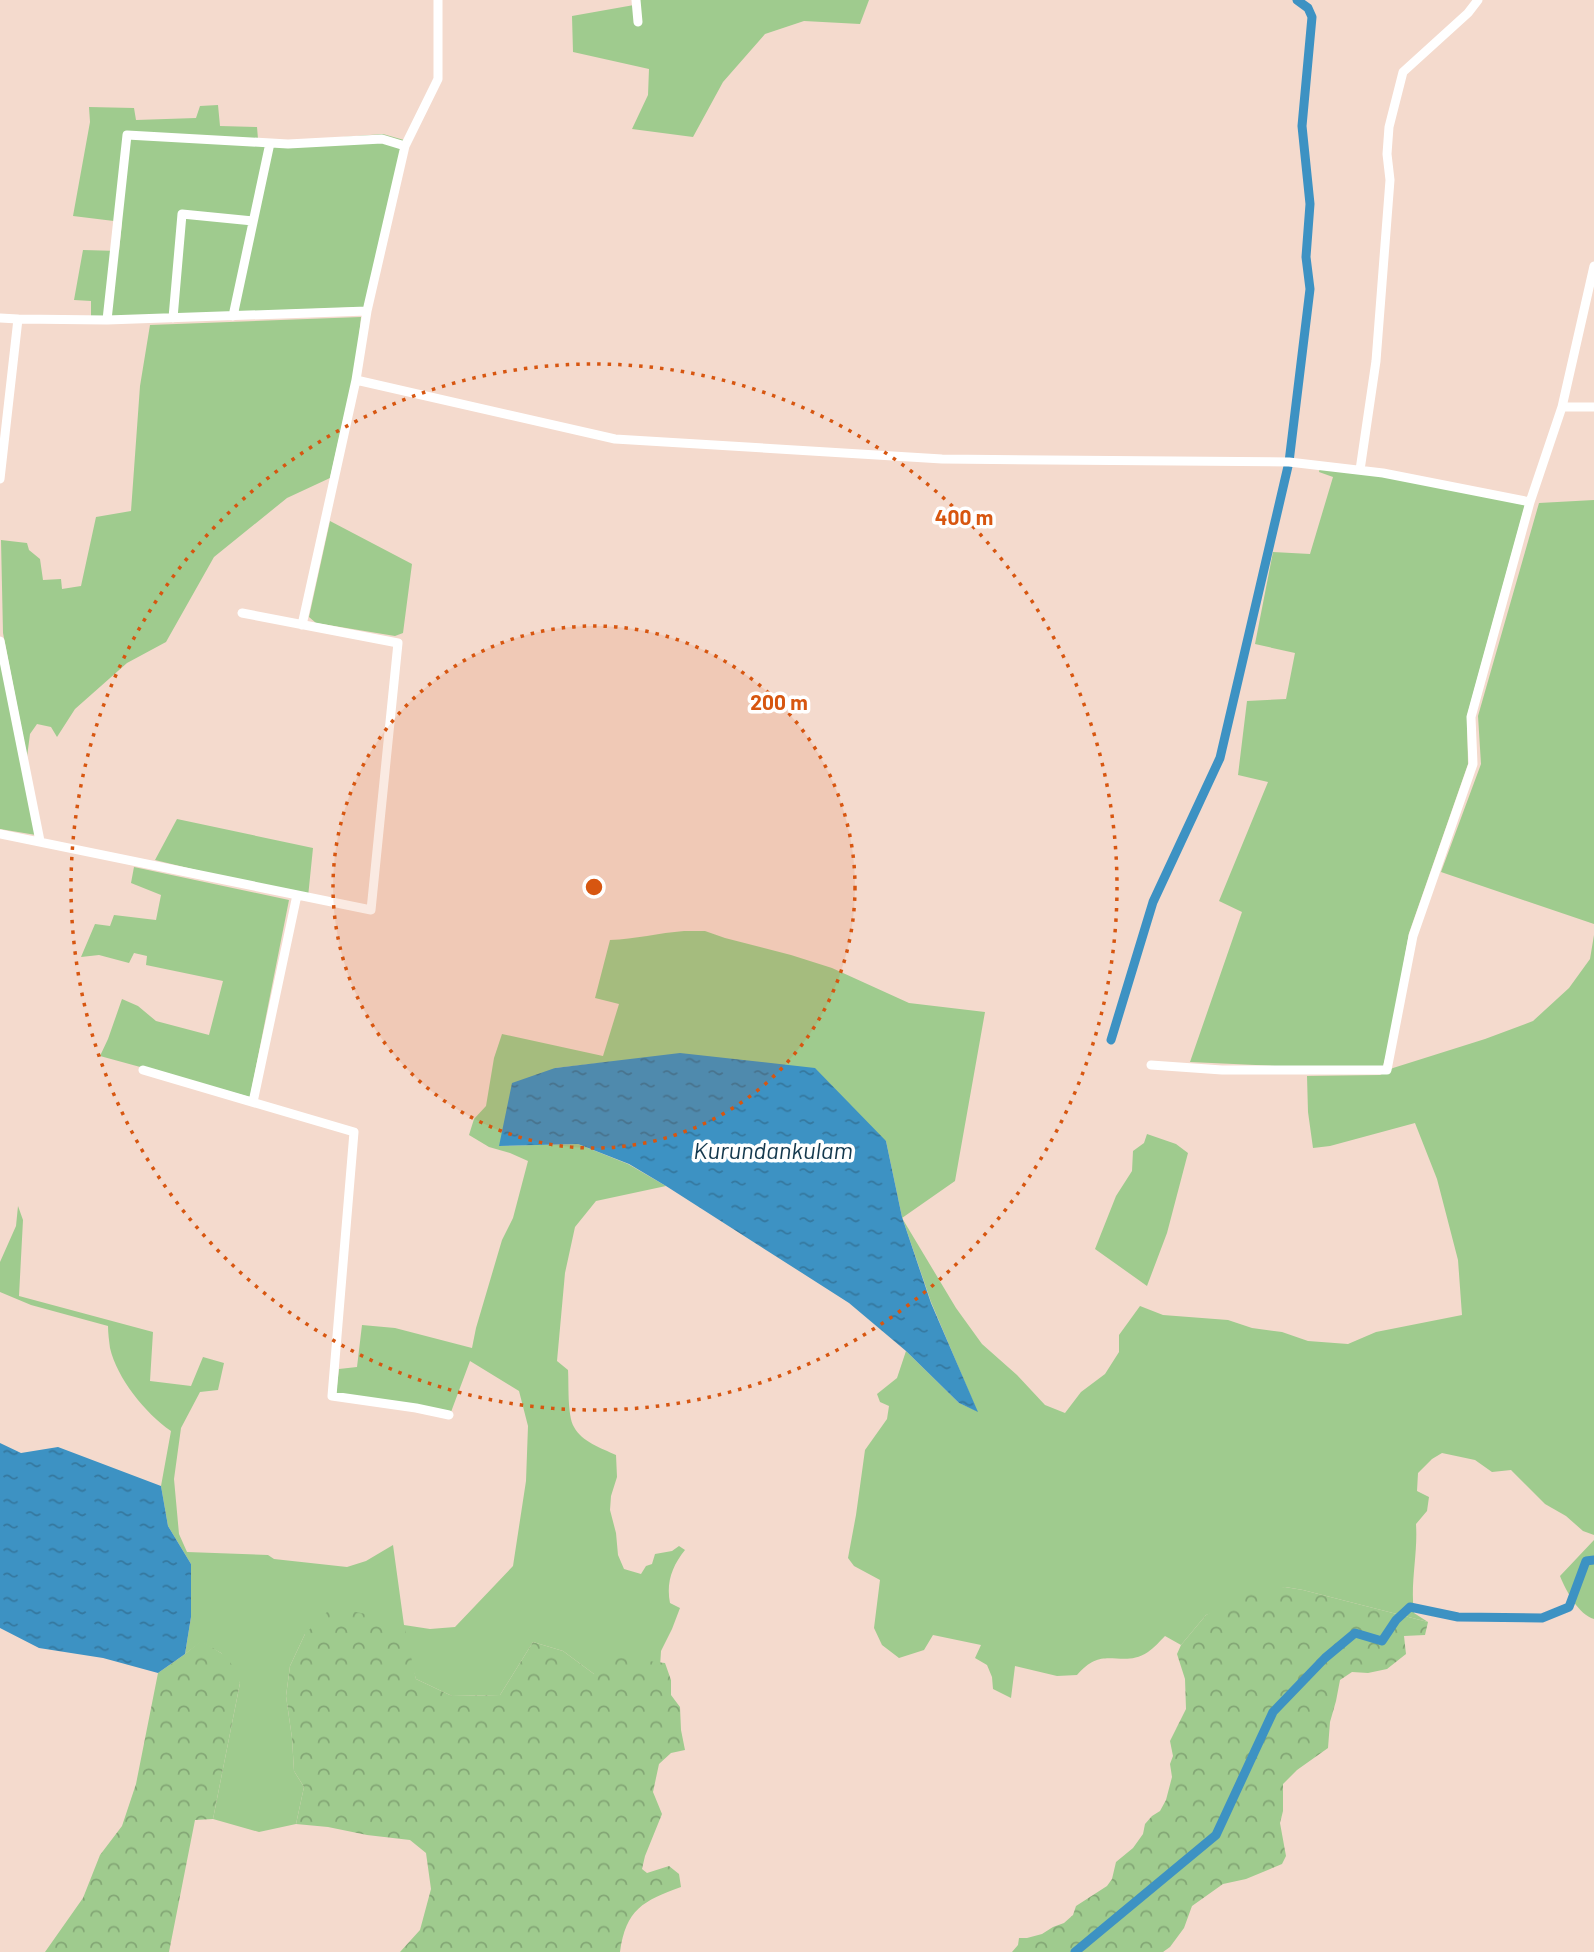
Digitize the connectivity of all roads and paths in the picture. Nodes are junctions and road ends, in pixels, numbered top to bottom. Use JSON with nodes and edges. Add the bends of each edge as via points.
{"nodes":[{"id":1,"x":438,"y":0,"type":"edge"},
{"id":2,"x":636,"y":0,"type":"edge"},
{"id":3,"x":1478,"y":0,"type":"edge"},
{"id":4,"x":638,"y":22,"type":"dead end"},
{"id":5,"x":270,"y":143,"type":"junction"},
{"id":6,"x":405,"y":146,"type":"junction"},
{"id":7,"x":253,"y":221,"type":"junction"},
{"id":8,"x":1594,"y":266,"type":"edge"},
{"id":9,"x":367,"y":311,"type":"junction"},
{"id":10,"x":233,"y":316,"type":"junction"},
{"id":11,"x":0,"y":318,"type":"edge"},
{"id":12,"x":173,"y":318,"type":"junction"},
{"id":13,"x":18,"y":319,"type":"junction"},
{"id":14,"x":107,"y":320,"type":"junction"},
{"id":15,"x":356,"y":380,"type":"junction"},
{"id":16,"x":1562,"y":407,"type":"junction"},
{"id":17,"x":1594,"y":407,"type":"edge"},
{"id":18,"x":1360,"y":470,"type":"junction"},
{"id":19,"x":0,"y":479,"type":"edge"},
{"id":20,"x":1530,"y":502,"type":"junction"},
{"id":21,"x":242,"y":613,"type":"dead end"},
{"id":22,"x":302,"y":625,"type":"junction"},
{"id":23,"x":0,"y":641,"type":"edge"},
{"id":24,"x":0,"y":834,"type":"edge"},
{"id":25,"x":40,"y":841,"type":"junction"},
{"id":26,"x":297,"y":895,"type":"junction"},
{"id":27,"x":1152,"y":1065,"type":"dead end"},
{"id":28,"x":143,"y":1070,"type":"dead end"},
{"id":29,"x":253,"y":1102,"type":"junction"},
{"id":30,"x":449,"y":1415,"type":"dead end"}],
"edges":[{"from":1,"to":6,"type":"street","via":[[438,79]]},
{"from":2,"to":4,"type":"street"},
{"from":3,"to":18,"type":"street","via":[[1403,72],[1389,127],[1390,180],[1376,361]]},
{"from":5,"to":6,"type":"street","via":[[382,139]]},
{"from":5,"to":7,"type":"street"},
{"from":5,"to":14,"type":"street","via":[[127,135]]},
{"from":6,"to":9,"type":"street"},
{"from":7,"to":10,"type":"street"},
{"from":7,"to":12,"type":"street","via":[[182,214]]},
{"from":8,"to":16,"type":"street"},
{"from":9,"to":10,"type":"street"},
{"from":9,"to":15,"type":"street"},
{"from":10,"to":12,"type":"street"},
{"from":11,"to":13,"type":"street"},
{"from":12,"to":14,"type":"street"},
{"from":13,"to":14,"type":"street"},
{"from":13,"to":19,"type":"street"},
{"from":15,"to":18,"type":"street","via":[[615,439],[942,459],[1289,462]]},
{"from":15,"to":22,"type":"street"},
{"from":16,"to":17,"type":"street"},
{"from":16,"to":20,"type":"street"},
{"from":18,"to":20,"type":"street"},
{"from":20,"to":27,"type":"street","via":[[1471,717],[1473,764],[1413,936],[1387,1070],[1222,1070]]},
{"from":21,"to":22,"type":"street"},
{"from":22,"to":26,"type":"street","via":[[398,643],[372,910]]},
{"from":23,"to":25,"type":"street"},
{"from":24,"to":25,"type":"street"},
{"from":25,"to":26,"type":"street"},
{"from":26,"to":29,"type":"street"},
{"from":28,"to":29,"type":"street"},
{"from":29,"to":30,"type":"street","via":[[354,1132],[332,1396]]}]}
